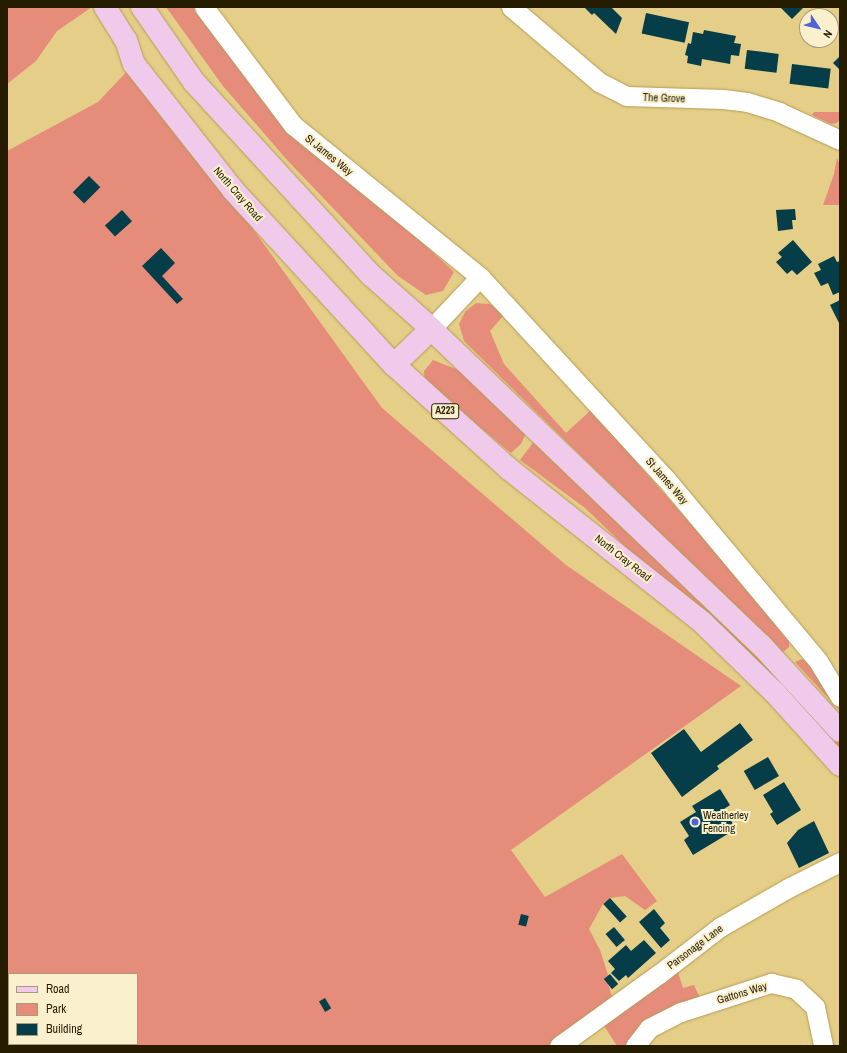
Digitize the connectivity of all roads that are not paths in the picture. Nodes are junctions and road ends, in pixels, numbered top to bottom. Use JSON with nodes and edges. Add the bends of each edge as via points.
{"nodes":[{"id":1,"x":105,"y":7,"type":"edge"},
{"id":2,"x":142,"y":7,"type":"edge"},
{"id":3,"x":204,"y":7,"type":"edge"},
{"id":4,"x":515,"y":8,"type":"edge"},
{"id":5,"x":840,"y":140,"type":"edge"},
{"id":6,"x":480,"y":277,"type":"junction"},
{"id":7,"x":431,"y":329,"type":"junction"},
{"id":8,"x":394,"y":365,"type":"junction"},
{"id":9,"x":840,"y":697,"type":"edge"},
{"id":10,"x":840,"y":731,"type":"edge"},
{"id":11,"x":840,"y":765,"type":"edge"},
{"id":12,"x":840,"y":862,"type":"edge"},
{"id":13,"x":559,"y":1046,"type":"edge"},
{"id":14,"x":635,"y":1046,"type":"edge"},
{"id":15,"x":823,"y":1046,"type":"edge"}],
"edges":[{"from":1,"to":8,"type":"main road","name":"North Cray Road","number":"A223","via":[[126,40],[134,64],[233,190]]},
{"from":2,"to":7,"type":"main road","via":[[194,82],[371,275]]},
{"from":3,"to":6,"type":"street","name":"St James Way","via":[[293,125]]},
{"from":4,"to":5,"type":"street","name":"The Grove","via":[[599,82],[626,96],[747,102],[779,112]]},
{"from":6,"to":7,"type":"street"},
{"from":6,"to":9,"type":"street","name":"St James Way","via":[[666,479],[818,661]]},
{"from":7,"to":8,"type":"main road"},
{"from":7,"to":10,"type":"main road","via":[[762,646]]},
{"from":8,"to":11,"type":"main road","name":"North Cray Road","number":"A223","via":[[509,469],[702,622],[775,693]]},
{"from":12,"to":13,"type":"street","name":"Parsonage Lane","via":[[720,927]]},
{"from":14,"to":15,"type":"street","name":"Gattons Way","via":[[649,1028],[681,1012],[771,983],[796,989],[815,1007]]}]}
